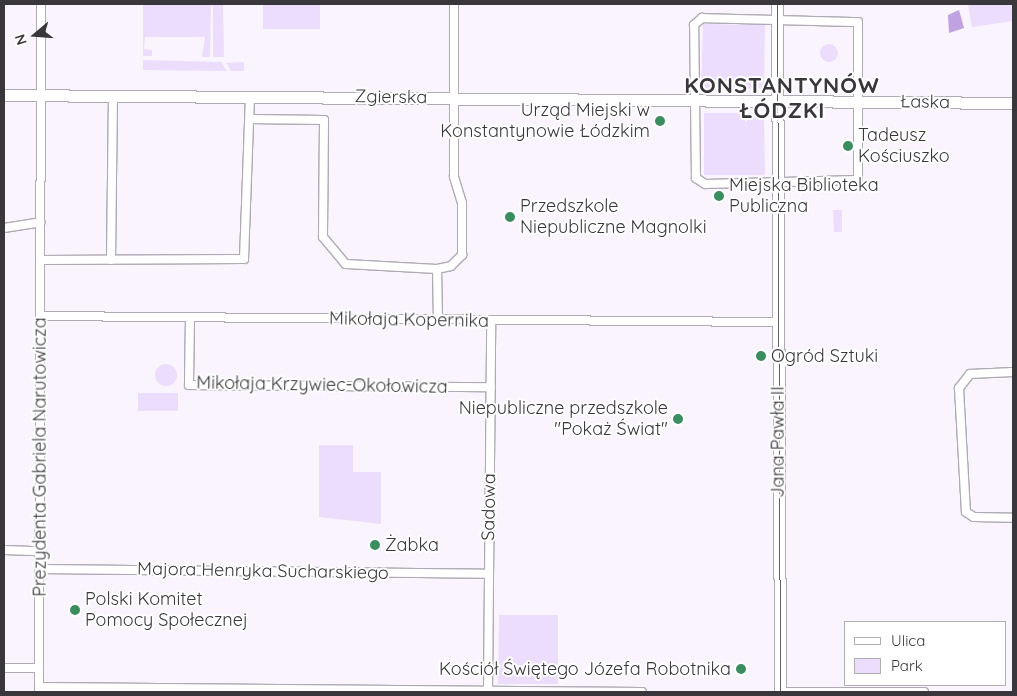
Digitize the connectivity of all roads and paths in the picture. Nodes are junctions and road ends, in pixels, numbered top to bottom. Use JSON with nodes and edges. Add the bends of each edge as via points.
{"nodes":[{"id":1,"x":41,"y":4,"type":"edge"},
{"id":2,"x":454,"y":4,"type":"edge"},
{"id":3,"x":777,"y":4,"type":"edge"},
{"id":4,"x":777,"y":18,"type":"junction"},
{"id":5,"x":4,"y":95,"type":"edge"},
{"id":6,"x":41,"y":95,"type":"junction"},
{"id":7,"x":113,"y":95,"type":"junction"},
{"id":8,"x":250,"y":96,"type":"junction"},
{"id":9,"x":454,"y":98,"type":"junction"},
{"id":10,"x":695,"y":100,"type":"junction"},
{"id":11,"x":778,"y":101,"type":"junction"},
{"id":12,"x":860,"y":102,"type":"junction"},
{"id":13,"x":1013,"y":103,"type":"edge"},
{"id":14,"x":250,"y":119,"type":"junction"},
{"id":15,"x":777,"y":184,"type":"junction"},
{"id":16,"x":41,"y":222,"type":"junction"},
{"id":17,"x":4,"y":228,"type":"edge"},
{"id":18,"x":41,"y":260,"type":"junction"},
{"id":19,"x":112,"y":260,"type":"junction"},
{"id":20,"x":437,"y":269,"type":"junction"},
{"id":21,"x":41,"y":316,"type":"junction"},
{"id":22,"x":190,"y":318,"type":"junction"},
{"id":23,"x":438,"y":320,"type":"junction"},
{"id":24,"x":491,"y":321,"type":"junction"},
{"id":25,"x":777,"y":322,"type":"junction"},
{"id":26,"x":1013,"y":372,"type":"edge"},
{"id":27,"x":490,"y":387,"type":"junction"},
{"id":28,"x":1013,"y":518,"type":"edge"},
{"id":29,"x":4,"y":550,"type":"edge"},
{"id":30,"x":39,"y":551,"type":"junction"},
{"id":31,"x":39,"y":569,"type":"junction"},
{"id":32,"x":488,"y":574,"type":"junction"},
{"id":33,"x":4,"y":668,"type":"edge"},
{"id":34,"x":39,"y":668,"type":"junction"},
{"id":35,"x":39,"y":689,"type":"edge"},
{"id":36,"x":488,"y":691,"type":"edge"},
{"id":37,"x":642,"y":692,"type":"edge"},
{"id":38,"x":780,"y":692,"type":"edge"},
{"id":39,"x":785,"y":692,"type":"edge"},
{"id":40,"x":924,"y":692,"type":"edge"}],
"edges":[{"from":1,"to":6,"type":"street","name":"Prezydenta Gabriela Narutowicza"},
{"from":2,"to":9,"type":"street"},
{"from":3,"to":4,"type":"main road","name":"Jana Pawła II"},
{"from":4,"to":10,"type":"street","via":[[698,18],[694,25]]},
{"from":4,"to":11,"type":"main road","name":"Jana Pawła II"},
{"from":4,"to":12,"type":"street","via":[[858,22]]},
{"from":5,"to":6,"type":"main road","name":"Zgierska"},
{"from":6,"to":7,"type":"main road","name":"Zgierska"},
{"from":6,"to":16,"type":"street","name":"Prezydenta Gabriela Narutowicza"},
{"from":7,"to":8,"type":"main road","name":"Zgierska"},
{"from":7,"to":19,"type":"street"},
{"from":8,"to":9,"type":"main road","name":"Zgierska"},
{"from":8,"to":14,"type":"street"},
{"from":9,"to":10,"type":"main road","name":"Zgierska"},
{"from":9,"to":20,"type":"street","via":[[454,176],[462,203],[462,255],[451,266]]},
{"from":10,"to":11,"type":"main road","name":"Zgierska"},
{"from":10,"to":15,"type":"street","via":[[695,172],[700,182]]},
{"from":11,"to":12,"type":"main road","name":"Łaska"},
{"from":11,"to":15,"type":"main road","name":"Jana Pawła II"},
{"from":12,"to":13,"type":"main road","name":"Łaska"},
{"from":12,"to":15,"type":"street","via":[[858,180]]},
{"from":14,"to":19,"type":"street","via":[[244,259]]},
{"from":14,"to":20,"type":"street","via":[[324,120],[323,237],[346,264]]},
{"from":15,"to":25,"type":"main road","name":"Jana Pawła II"},
{"from":16,"to":17,"type":"street"},
{"from":16,"to":18,"type":"street","name":"Prezydenta Gabriela Narutowicza"},
{"from":18,"to":19,"type":"street"},
{"from":18,"to":21,"type":"street","name":"Prezydenta Gabriela Narutowicza"},
{"from":20,"to":23,"type":"street"},
{"from":21,"to":22,"type":"street","name":"Mikołaja Kopernika"},
{"from":21,"to":30,"type":"street","name":"Prezydenta Gabriela Narutowicza"},
{"from":22,"to":23,"type":"street","name":"Mikołaja Kopernika"},
{"from":22,"to":27,"type":"street","name":"Mikołaja Krzywiec-Okołowicza","via":[[189,385]]},
{"from":23,"to":24,"type":"street","name":"Mikołaja Kopernika"},
{"from":24,"to":25,"type":"street","name":"Mikołaja Kopernika"},
{"from":24,"to":27,"type":"street","name":"Sadowa"},
{"from":25,"to":38,"type":"main road","name":"Jana Pawła II"},
{"from":26,"to":28,"type":"street","via":[[970,374],[959,388],[966,512],[974,517]]},
{"from":27,"to":32,"type":"street","name":"Sadowa"},
{"from":29,"to":30,"type":"street"},
{"from":30,"to":31,"type":"street","name":"Prezydenta Gabriela Narutowicza"},
{"from":31,"to":32,"type":"street","name":"Majora Henryka Sucharskiego"},
{"from":31,"to":34,"type":"street","name":"Prezydenta Gabriela Narutowicza"},
{"from":32,"to":36,"type":"street","name":"Sadowa"},
{"from":33,"to":34,"type":"street"},
{"from":34,"to":35,"type":"street","name":"Prezydenta Gabriela Narutowicza"},
{"from":35,"to":36,"type":"street"},
{"from":36,"to":37,"type":"street"},
{"from":39,"to":40,"type":"street"}]}
